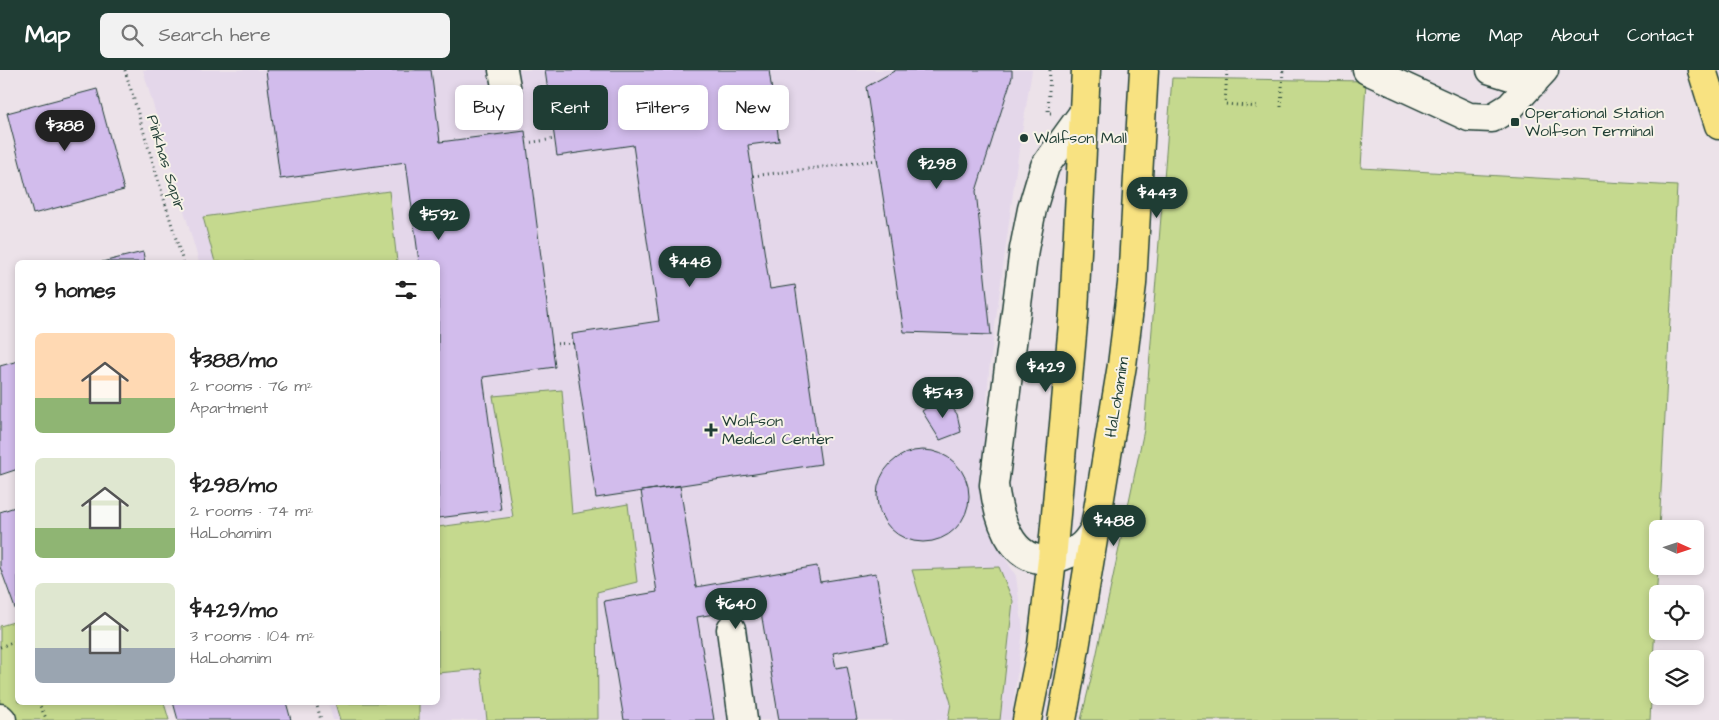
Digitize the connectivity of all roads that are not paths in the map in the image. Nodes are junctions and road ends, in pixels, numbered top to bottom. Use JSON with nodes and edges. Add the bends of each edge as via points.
{"nodes":[{"id":1,"x":1086,"y":70,"type":"edge"},
{"id":2,"x":1144,"y":70,"type":"edge"},
{"id":3,"x":1367,"y":70,"type":"edge"},
{"id":4,"x":1490,"y":70,"type":"edge"},
{"id":5,"x":1702,"y":70,"type":"edge"},
{"id":6,"x":1539,"y":76,"type":"edge"},
{"id":7,"x":1084,"y":112,"type":"junction"},
{"id":8,"x":1719,"y":125,"type":"edge"},
{"id":9,"x":1096,"y":526,"type":"junction"},
{"id":10,"x":1052,"y":559,"type":"junction"},
{"id":11,"x":731,"y":629,"type":"dead end"},
{"id":12,"x":743,"y":720,"type":"edge"},
{"id":13,"x":1027,"y":720,"type":"edge"},
{"id":14,"x":1062,"y":720,"type":"edge"}],
"edges":[{"from":1,"to":7,"type":"main road"},
{"from":2,"to":9,"type":"main road","name":"HaLohamim","via":[[1132,284]]},
{"from":3,"to":6,"type":"lane","via":[[1469,116],[1492,118],[1510,107]]},
{"from":4,"to":6,"type":"lane"},
{"from":5,"to":8,"type":"main road"},
{"from":7,"to":10,"type":"main road","via":[[1074,312]]},
{"from":7,"to":10,"type":"lane","via":[[1045,166],[1032,209],[994,485],[997,506],[1014,544],[1030,557]]},
{"from":9,"to":10,"type":"lane","via":[[1082,547]]},
{"from":9,"to":14,"type":"main road","name":"HaLohamim"},
{"from":10,"to":13,"type":"main road","via":[[1042,645]]},
{"from":11,"to":12,"type":"lane"}]}
